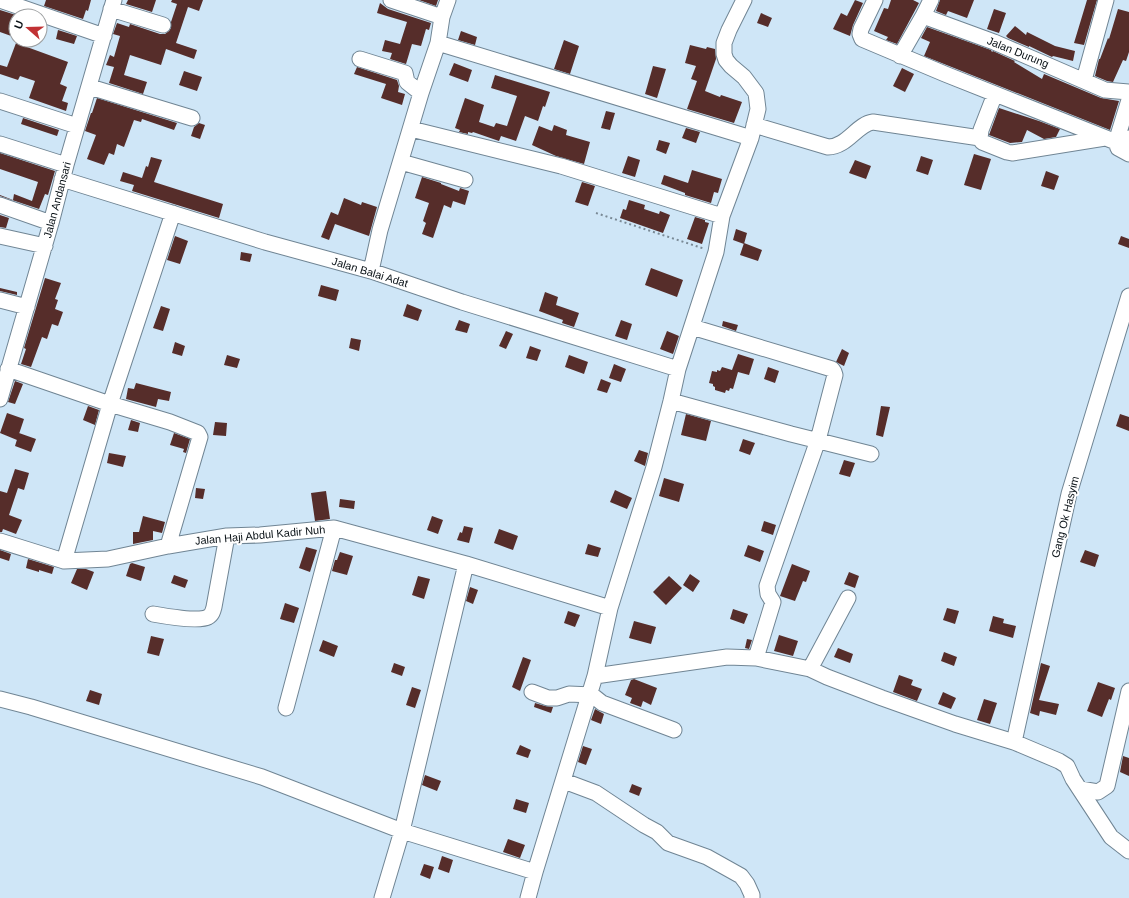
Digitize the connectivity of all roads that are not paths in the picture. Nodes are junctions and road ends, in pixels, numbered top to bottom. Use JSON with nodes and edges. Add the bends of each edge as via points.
{"nodes":[{"id":1,"x":0,"y":0,"type":"edge"},
{"id":2,"x":391,"y":0,"type":"edge"},
{"id":3,"x":448,"y":0,"type":"edge"},
{"id":4,"x":744,"y":0,"type":"edge"},
{"id":5,"x":875,"y":0,"type":"edge"},
{"id":6,"x":931,"y":0,"type":"edge"},
{"id":7,"x":1106,"y":0,"type":"edge"},
{"id":8,"x":110,"y":3,"type":"edge"},
{"id":9,"x":923,"y":16,"type":"junction"},
{"id":10,"x":442,"y":17,"type":"junction"},
{"id":11,"x":163,"y":25,"type":"dead end"},
{"id":12,"x":104,"y":36,"type":"junction"},
{"id":13,"x":438,"y":43,"type":"junction"},
{"id":14,"x":900,"y":56,"type":"junction"},
{"id":15,"x":360,"y":58,"type":"dead end"},
{"id":16,"x":1084,"y":80,"type":"junction"},
{"id":17,"x":90,"y":87,"type":"junction"},
{"id":18,"x":1129,"y":92,"type":"edge"},
{"id":19,"x":421,"y":93,"type":"junction"},
{"id":20,"x":995,"y":94,"type":"junction"},
{"id":21,"x":1129,"y":100,"type":"edge"},
{"id":22,"x":0,"y":101,"type":"edge"},
{"id":23,"x":192,"y":118,"type":"dead end"},
{"id":24,"x":77,"y":126,"type":"junction"},
{"id":25,"x":411,"y":129,"type":"junction"},
{"id":26,"x":752,"y":132,"type":"junction"},
{"id":27,"x":980,"y":138,"type":"junction"},
{"id":28,"x":1121,"y":142,"type":"edge"},
{"id":29,"x":0,"y":144,"type":"edge"},
{"id":30,"x":401,"y":162,"type":"junction"},
{"id":31,"x":64,"y":172,"type":"junction"},
{"id":32,"x":464,"y":180,"type":"dead end"},
{"id":33,"x":0,"y":205,"type":"edge"},
{"id":34,"x":173,"y":213,"type":"junction"},
{"id":35,"x":722,"y":216,"type":"junction"},
{"id":36,"x":52,"y":223,"type":"junction"},
{"id":37,"x":0,"y":236,"type":"edge"},
{"id":38,"x":45,"y":246,"type":"junction"},
{"id":39,"x":371,"y":271,"type":"junction"},
{"id":40,"x":1129,"y":296,"type":"edge"},
{"id":41,"x":0,"y":300,"type":"edge"},
{"id":42,"x":27,"y":307,"type":"junction"},
{"id":43,"x":692,"y":327,"type":"junction"},
{"id":44,"x":8,"y":369,"type":"junction"},
{"id":45,"x":678,"y":369,"type":"junction"},
{"id":46,"x":0,"y":399,"type":"edge"},
{"id":47,"x":672,"y":401,"type":"junction"},
{"id":48,"x":110,"y":404,"type":"junction"},
{"id":49,"x":818,"y":440,"type":"junction"},
{"id":50,"x":871,"y":454,"type":"dead end"},
{"id":51,"x":334,"y":528,"type":"junction"},
{"id":52,"x":227,"y":536,"type":"junction"},
{"id":53,"x":0,"y":541,"type":"edge"},
{"id":54,"x":168,"y":546,"type":"junction"},
{"id":55,"x":64,"y":560,"type":"junction"},
{"id":56,"x":466,"y":564,"type":"junction"},
{"id":57,"x":848,"y":598,"type":"dead end"},
{"id":58,"x":610,"y":608,"type":"junction"},
{"id":59,"x":153,"y":614,"type":"dead end"},
{"id":60,"x":756,"y":658,"type":"junction"},
{"id":61,"x":810,"y":669,"type":"junction"},
{"id":62,"x":595,"y":676,"type":"junction"},
{"id":63,"x":1129,"y":690,"type":"edge"},
{"id":64,"x":532,"y":692,"type":"dead end"},
{"id":65,"x":589,"y":694,"type":"junction"},
{"id":66,"x":0,"y":699,"type":"edge"},
{"id":67,"x":286,"y":708,"type":"dead end"},
{"id":68,"x":674,"y":730,"type":"dead end"},
{"id":69,"x":1014,"y":742,"type":"junction"},
{"id":70,"x":564,"y":781,"type":"junction"},
{"id":71,"x":1080,"y":789,"type":"junction"},
{"id":72,"x":402,"y":831,"type":"junction"},
{"id":73,"x":1129,"y":851,"type":"edge"},
{"id":74,"x":535,"y":872,"type":"junction"},
{"id":75,"x":382,"y":898,"type":"edge"},
{"id":76,"x":528,"y":898,"type":"edge"},
{"id":77,"x":752,"y":898,"type":"edge"}],
"edges":[{"from":1,"to":12,"type":"street"},
{"from":2,"to":10,"type":"street"},
{"from":3,"to":10,"type":"street"},
{"from":4,"to":26,"type":"street","via":[[724,43],[724,54],[726,60],[756,93],[758,109]]},
{"from":5,"to":14,"type":"street","via":[[860,34],[862,39]]},
{"from":6,"to":9,"type":"street"},
{"from":7,"to":16,"type":"street"},
{"from":8,"to":11,"type":"street"},
{"from":8,"to":12,"type":"street","name":"Jalan Andansari"},
{"from":9,"to":14,"type":"street"},
{"from":9,"to":16,"type":"street","name":"Jalan Durung","via":[[994,42]]},
{"from":10,"to":13,"type":"street"},
{"from":12,"to":17,"type":"street","name":"Jalan Andansari"},
{"from":13,"to":19,"type":"street"},
{"from":13,"to":26,"type":"street"},
{"from":14,"to":20,"type":"street"},
{"from":15,"to":19,"type":"street","via":[[405,73],[407,82]]},
{"from":16,"to":18,"type":"street","name":"Jalan Durung","via":[[1105,90]]},
{"from":17,"to":23,"type":"street"},
{"from":17,"to":24,"type":"street","name":"Jalan Andansari"},
{"from":19,"to":25,"type":"street"},
{"from":20,"to":27,"type":"street"},
{"from":20,"to":28,"type":"street"},
{"from":21,"to":28,"type":"street"},
{"from":22,"to":24,"type":"street"},
{"from":24,"to":31,"type":"street","name":"Jalan Andansari"},
{"from":25,"to":30,"type":"street"},
{"from":25,"to":35,"type":"street","via":[[561,166]]},
{"from":26,"to":27,"type":"street","via":[[836,147],[866,124],[873,122]]},
{"from":26,"to":35,"type":"street"},
{"from":27,"to":28,"type":"street","via":[[982,142],[1012,153]]},
{"from":29,"to":31,"type":"street","name":"Jalan Balai Adat"},
{"from":30,"to":32,"type":"street"},
{"from":30,"to":39,"type":"street","via":[[380,230]]},
{"from":31,"to":34,"type":"street","name":"Jalan Balai Adat"},
{"from":31,"to":36,"type":"street","name":"Jalan Andansari"},
{"from":33,"to":36,"type":"street"},
{"from":34,"to":39,"type":"street","name":"Jalan Balai Adat"},
{"from":34,"to":48,"type":"street"},
{"from":35,"to":43,"type":"street","via":[[716,252]]},
{"from":36,"to":38,"type":"street","name":"Jalan Andansari"},
{"from":37,"to":38,"type":"street"},
{"from":38,"to":42,"type":"street","name":"Jalan Andansari"},
{"from":39,"to":45,"type":"street","name":"Jalan Balai Adat"},
{"from":40,"to":69,"type":"street","name":"Gang Ok Hasyim","via":[[1069,494]]},
{"from":41,"to":42,"type":"street"},
{"from":42,"to":44,"type":"street","name":"Jalan Andansari"},
{"from":43,"to":45,"type":"street"},
{"from":43,"to":49,"type":"street","via":[[832,369],[835,375]]},
{"from":44,"to":46,"type":"street","name":"Jalan Andansari"},
{"from":44,"to":48,"type":"street"},
{"from":45,"to":47,"type":"street"},
{"from":47,"to":49,"type":"street"},
{"from":47,"to":58,"type":"street"},
{"from":48,"to":54,"type":"street","via":[[198,433],[200,438]]},
{"from":48,"to":55,"type":"street"},
{"from":49,"to":50,"type":"street"},
{"from":49,"to":60,"type":"street","via":[[767,586],[773,606]]},
{"from":51,"to":52,"type":"street","name":"Jalan Haji Abdul Kadir Nuh"},
{"from":51,"to":56,"type":"street","name":"Jalan Haji Abdul Kadir Nuh"},
{"from":51,"to":67,"type":"street"},
{"from":52,"to":54,"type":"street","name":"Jalan Haji Abdul Kadir Nuh"},
{"from":52,"to":59,"type":"street","via":[[211,615],[207,618],[173,618]]},
{"from":53,"to":55,"type":"street","name":"Jalan Haji Abdul Kadir Nuh"},
{"from":54,"to":55,"type":"street","name":"Jalan Haji Abdul Kadir Nuh","via":[[108,559]]},
{"from":56,"to":58,"type":"street","name":"Jalan Haji Abdul Kadir Nuh"},
{"from":56,"to":72,"type":"street"},
{"from":57,"to":61,"type":"street"},
{"from":58,"to":62,"type":"street"},
{"from":60,"to":61,"type":"street"},
{"from":60,"to":62,"type":"street","via":[[727,657]]},
{"from":61,"to":69,"type":"street","via":[[882,698]]},
{"from":62,"to":65,"type":"street"},
{"from":63,"to":71,"type":"street","via":[[1107,786],[1098,792]]},
{"from":64,"to":65,"type":"street","via":[[548,698]]},
{"from":65,"to":68,"type":"street","via":[[602,704]]},
{"from":65,"to":70,"type":"street"},
{"from":66,"to":72,"type":"street","via":[[262,777]]},
{"from":69,"to":71,"type":"street","via":[[1059,761],[1066,766]]},
{"from":70,"to":74,"type":"street"},
{"from":70,"to":77,"type":"street","via":[[596,793],[657,832],[668,843],[707,857],[741,876]]},
{"from":71,"to":73,"type":"street","via":[[1111,837]]},
{"from":72,"to":74,"type":"street"},
{"from":72,"to":75,"type":"street"},
{"from":74,"to":76,"type":"street"}]}
